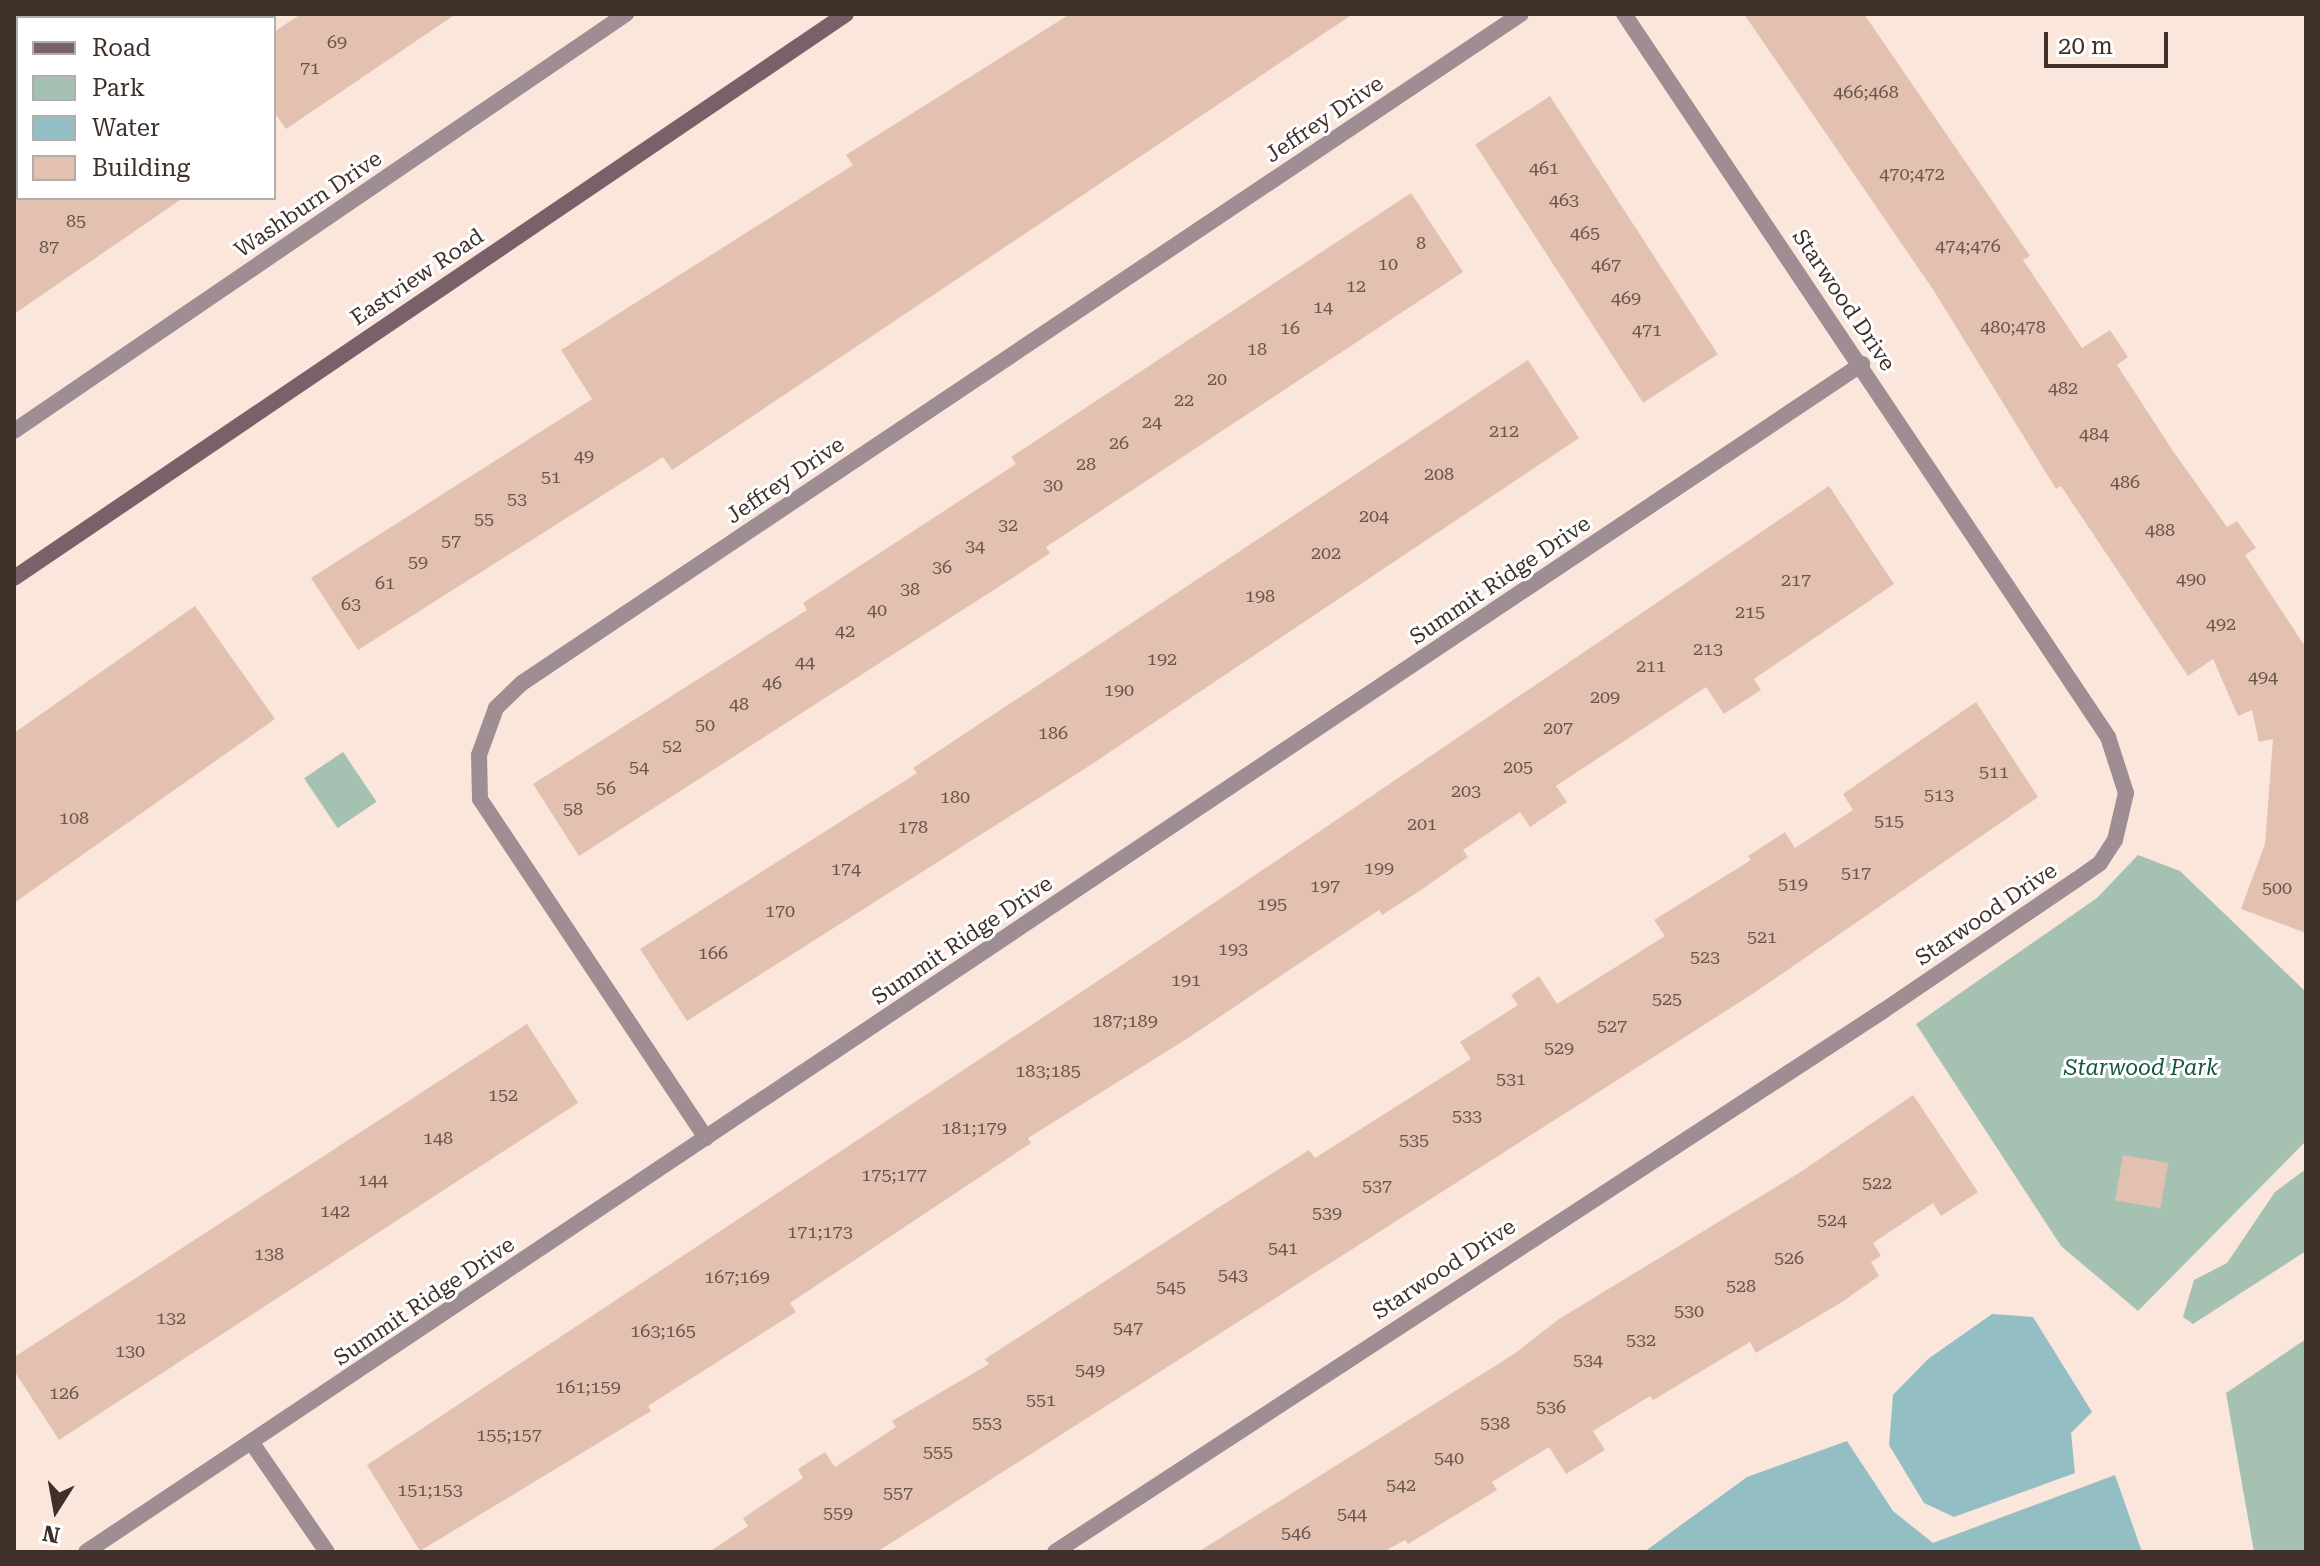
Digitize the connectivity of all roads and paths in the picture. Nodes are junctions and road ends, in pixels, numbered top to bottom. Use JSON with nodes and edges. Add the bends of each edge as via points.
{"nodes":[{"id":1,"x":626,"y":14,"type":"edge"},
{"id":2,"x":846,"y":14,"type":"edge"},
{"id":3,"x":1521,"y":14,"type":"edge"},
{"id":4,"x":1624,"y":14,"type":"edge"},
{"id":5,"x":1862,"y":364,"type":"junction"},
{"id":6,"x":14,"y":431,"type":"edge"},
{"id":7,"x":14,"y":578,"type":"edge"},
{"id":8,"x":706,"y":1138,"type":"junction"},
{"id":9,"x":252,"y":1443,"type":"junction"},
{"id":10,"x":86,"y":1552,"type":"edge"},
{"id":11,"x":327,"y":1552,"type":"edge"},
{"id":12,"x":1055,"y":1552,"type":"edge"}],
"edges":[{"from":1,"to":6,"type":"street","name":"Washburn Drive"},
{"from":2,"to":7,"type":"street","name":"Eastview Road"},
{"from":3,"to":8,"type":"street","name":"Jeffrey Drive","via":[[535,674],[496,708],[479,755],[480,799]]},
{"from":4,"to":5,"type":"street","name":"Starwood Drive"},
{"from":5,"to":8,"type":"street","name":"Summit Ridge Drive"},
{"from":5,"to":12,"type":"street","name":"Starwood Drive","via":[[2114,750],[2126,793],[2115,840],[2100,863],[1883,1011]]},
{"from":8,"to":9,"type":"street","name":"Summit Ridge Drive"},
{"from":9,"to":10,"type":"street","name":"Summit Ridge Drive"},
{"from":9,"to":11,"type":"street"}]}
